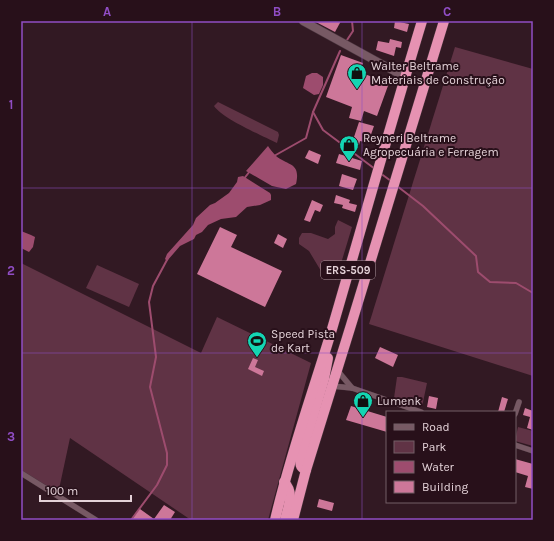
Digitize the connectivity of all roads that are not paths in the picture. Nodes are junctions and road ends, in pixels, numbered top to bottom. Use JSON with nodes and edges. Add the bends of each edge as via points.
{"nodes":[{"id":1,"x":303,"y":21,"type":"edge"},
{"id":2,"x":422,"y":21,"type":"edge"},
{"id":3,"x":444,"y":21,"type":"edge"},
{"id":4,"x":405,"y":77,"type":"junction"},
{"id":5,"x":331,"y":330,"type":"junction"},
{"id":6,"x":338,"y":370,"type":"junction"},
{"id":7,"x":332,"y":386,"type":"junction"},
{"id":8,"x":352,"y":388,"type":"junction"},
{"id":9,"x":519,"y":402,"type":"dead end"},
{"id":10,"x":419,"y":411,"type":"edge"},
{"id":11,"x":516,"y":411,"type":"edge"},
{"id":12,"x":516,"y":445,"type":"edge"},
{"id":13,"x":533,"y":451,"type":"edge"},
{"id":14,"x":306,"y":470,"type":"junction"},
{"id":15,"x":21,"y":473,"type":"edge"},
{"id":16,"x":284,"y":482,"type":"junction"},
{"id":17,"x":96,"y":520,"type":"edge"},
{"id":18,"x":275,"y":520,"type":"edge"},
{"id":19,"x":285,"y":520,"type":"edge"},
{"id":20,"x":293,"y":520,"type":"edge"}],
"edges":[{"from":1,"to":4,"type":"street"},
{"from":2,"to":4,"type":"highway","number":"ERS-509"},
{"from":3,"to":6,"type":"highway","number":"ERS-509"},
{"from":4,"to":5,"type":"highway","number":"ERS-509"},
{"from":5,"to":14,"type":"highway","via":[[324,379],[301,456],[300,464]]},
{"from":5,"to":16,"type":"highway","number":"ERS-509"},
{"from":6,"to":7,"type":"highway","number":"ERS-509"},
{"from":6,"to":8,"type":"street"},
{"from":7,"to":8,"type":"street"},
{"from":7,"to":14,"type":"highway","number":"ERS-509"},
{"from":8,"to":10,"type":"street"},
{"from":9,"to":11,"type":"street"},
{"from":12,"to":13,"type":"street"},
{"from":14,"to":20,"type":"highway","number":"ERS-509"},
{"from":15,"to":17,"type":"street"},
{"from":16,"to":18,"type":"highway","number":"ERS-509"},
{"from":16,"to":19,"type":"highway","via":[[290,491]]}]}
